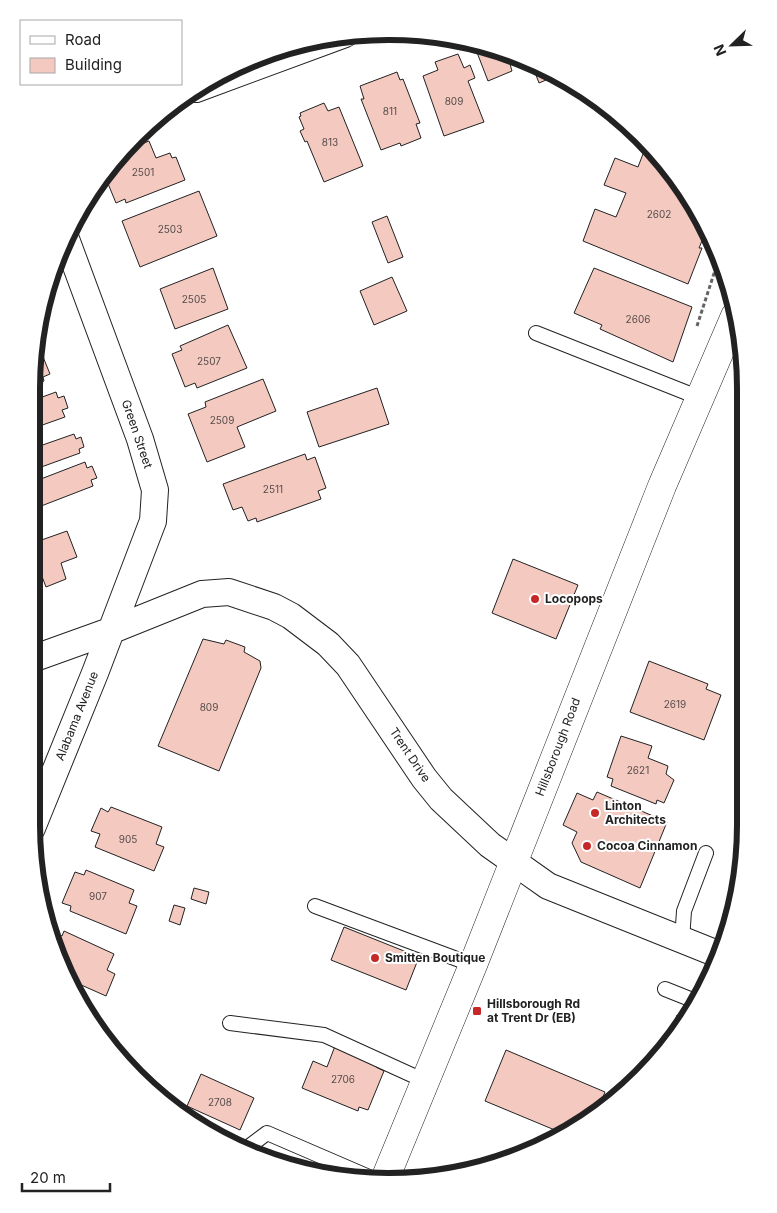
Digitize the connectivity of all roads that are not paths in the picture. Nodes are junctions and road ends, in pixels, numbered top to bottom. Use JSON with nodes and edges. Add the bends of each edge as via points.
{"nodes":[{"id":1,"x":291,"y":54,"type":"edge"},
{"id":2,"x":251,"y":69,"type":"edge"},
{"id":3,"x":70,"y":249,"type":"edge"},
{"id":4,"x":731,"y":326,"type":"edge"},
{"id":5,"x":536,"y":333,"type":"dead end"},
{"id":6,"x":700,"y":398,"type":"junction"},
{"id":7,"x":110,"y":631,"type":"junction"},
{"id":8,"x":40,"y":656,"type":"edge"},
{"id":9,"x":40,"y":808,"type":"edge"},
{"id":10,"x":706,"y":853,"type":"dead end"},
{"id":11,"x":512,"y":863,"type":"junction"},
{"id":12,"x":315,"y":906,"type":"dead end"},
{"id":13,"x":682,"y":940,"type":"junction"},
{"id":14,"x":713,"y":952,"type":"edge"},
{"id":15,"x":473,"y":965,"type":"junction"},
{"id":16,"x":665,"y":989,"type":"dead end"},
{"id":17,"x":690,"y":1000,"type":"edge"},
{"id":18,"x":230,"y":1023,"type":"dead end"},
{"id":19,"x":425,"y":1081,"type":"junction"},
{"id":20,"x":252,"y":1145,"type":"edge"},
{"id":21,"x":355,"y":1171,"type":"edge"},
{"id":22,"x":387,"y":1173,"type":"edge"}],
"edges":[{"from":1,"to":2,"type":"street"},
{"from":3,"to":7,"type":"street","name":"Green Street","via":[[140,439],[155,490],[153,521]]},
{"from":4,"to":6,"type":"main road","name":"Hillsborough Road"},
{"from":5,"to":6,"type":"lane"},
{"from":6,"to":11,"type":"main road","name":"Hillsborough Road"},
{"from":7,"to":8,"type":"street","name":"Trent Drive"},
{"from":7,"to":9,"type":"street","name":"Alabama Avenue"},
{"from":7,"to":11,"type":"street","name":"Trent Drive","via":[[184,600],[215,592],[250,598],[291,616],[328,644],[348,665],[441,799]]},
{"from":10,"to":13,"type":"lane","via":[[684,910]]},
{"from":11,"to":13,"type":"street","name":"Trent Drive","via":[[548,886]]},
{"from":11,"to":15,"type":"main road","name":"Hillsborough Road"},
{"from":12,"to":15,"type":"lane"},
{"from":13,"to":14,"type":"street","name":"Trent Drive"},
{"from":15,"to":19,"type":"main road","name":"Hillsborough Road"},
{"from":16,"to":17,"type":"lane"},
{"from":18,"to":19,"type":"lane","via":[[324,1035]]},
{"from":19,"to":22,"type":"main road","name":"Hillsborough Road"},
{"from":20,"to":21,"type":"lane","via":[[267,1133]]}]}
